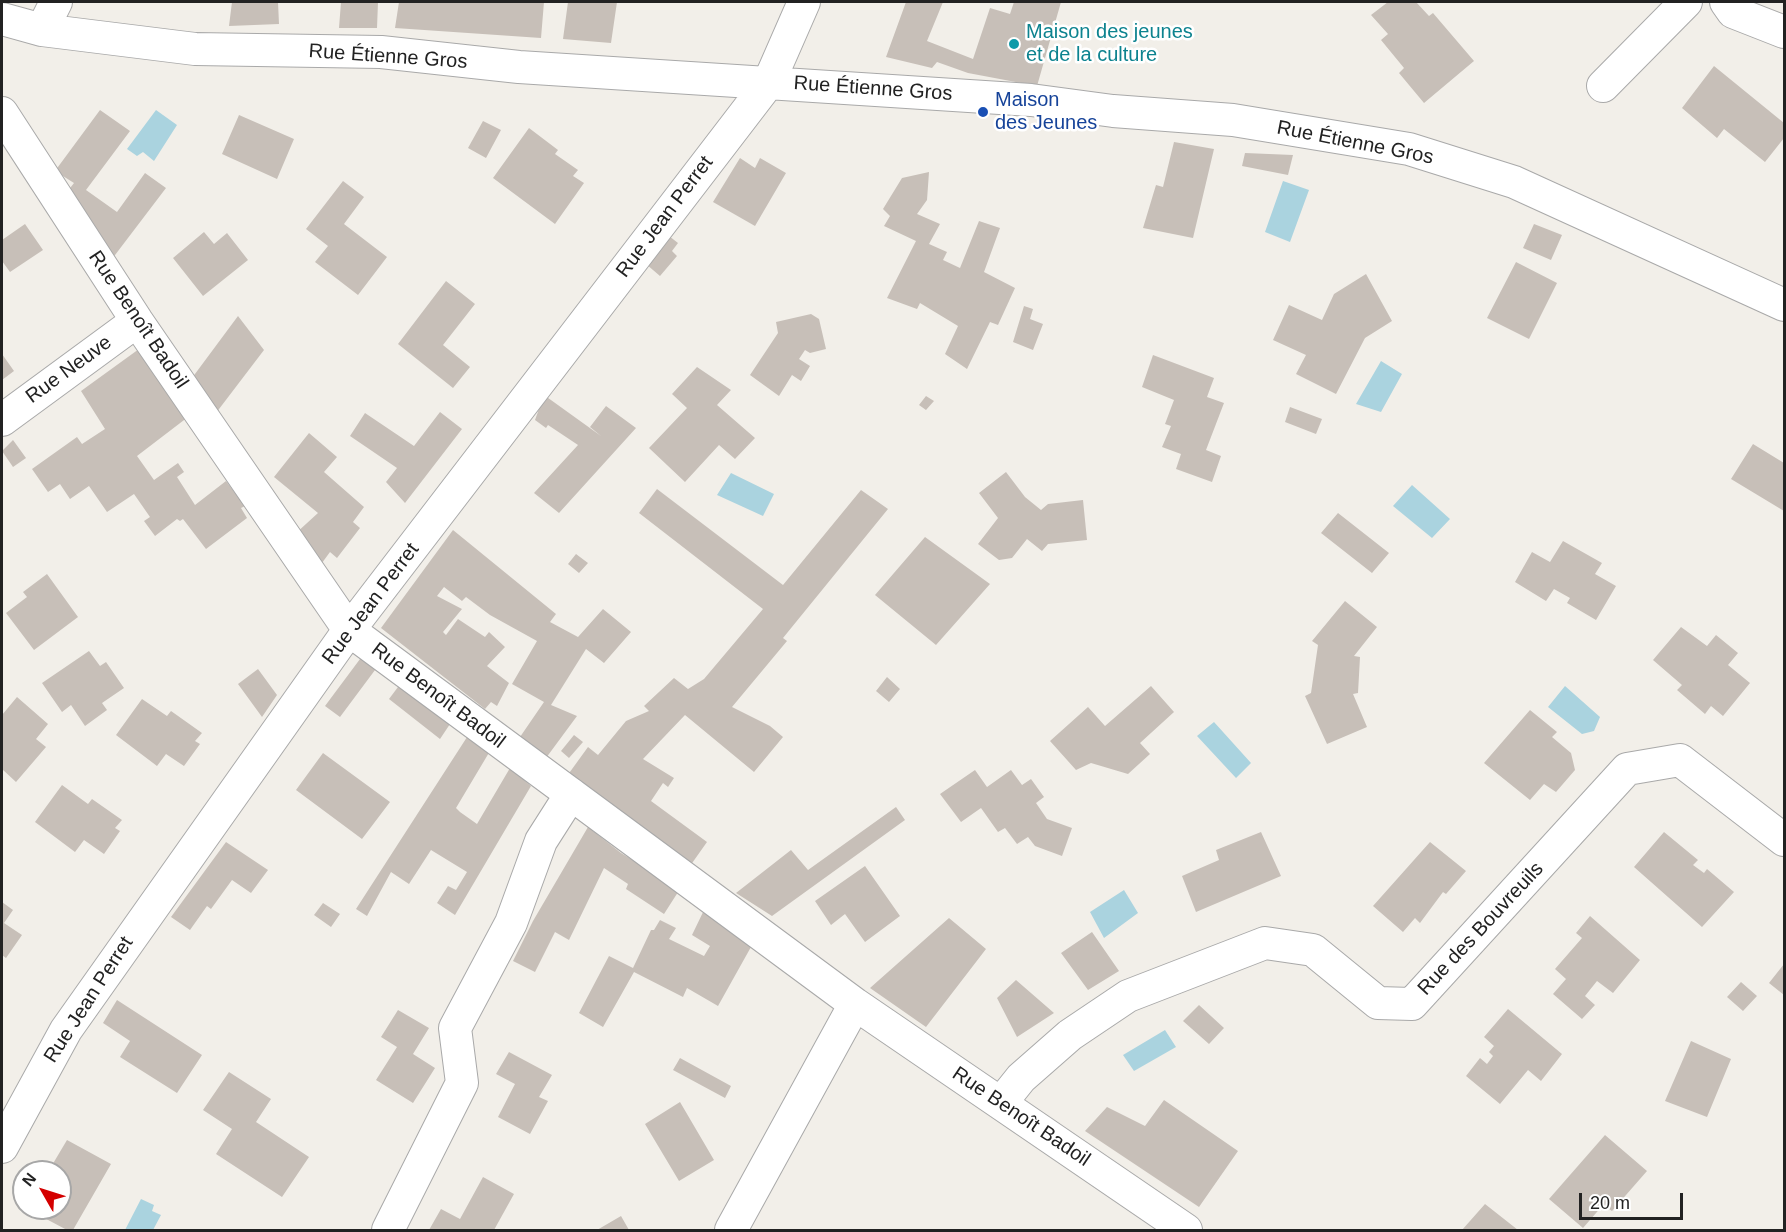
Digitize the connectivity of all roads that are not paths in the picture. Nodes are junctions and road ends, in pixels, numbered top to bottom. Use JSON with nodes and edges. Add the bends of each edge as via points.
{"nodes":[{"id":1,"x":56,"y":2,"type":"edge"},
{"id":2,"x":804,"y":2,"type":"edge"},
{"id":3,"x":1686,"y":2,"type":"edge"},
{"id":4,"x":1726,"y":2,"type":"edge"},
{"id":5,"x":2,"y":19,"type":"edge"},
{"id":6,"x":42,"y":30,"type":"junction"},
{"id":7,"x":1785,"y":32,"type":"edge"},
{"id":8,"x":769,"y":82,"type":"junction"},
{"id":9,"x":1603,"y":86,"type":"dead end"},
{"id":10,"x":2,"y":113,"type":"edge"},
{"id":11,"x":1785,"y":305,"type":"edge"},
{"id":12,"x":137,"y":321,"type":"junction"},
{"id":13,"x":2,"y":420,"type":"edge"},
{"id":14,"x":349,"y":630,"type":"junction"},
{"id":15,"x":571,"y":794,"type":"junction"},
{"id":16,"x":1785,"y":840,"type":"edge"},
{"id":17,"x":855,"y":1004,"type":"junction"},
{"id":18,"x":1001,"y":1103,"type":"junction"},
{"id":19,"x":2,"y":1147,"type":"edge"},
{"id":20,"x":388,"y":1230,"type":"edge"},
{"id":21,"x":731,"y":1230,"type":"edge"},
{"id":22,"x":1186,"y":1230,"type":"edge"}],
"edges":[{"from":1,"to":6,"type":"street"},
{"from":2,"to":8,"type":"street","name":"Rue Jean Perret"},
{"from":3,"to":9,"type":"street"},
{"from":4,"to":7,"type":"street","via":[[1733,12]]},
{"from":5,"to":6,"type":"street","name":"Rue Étienne Gros"},
{"from":6,"to":8,"type":"street","name":"Rue Étienne Gros","via":[[195,49],[381,52],[519,67]]},
{"from":8,"to":11,"type":"street","name":"Rue Étienne Gros","via":[[1031,100],[1233,120],[1409,149],[1514,182]]},
{"from":8,"to":14,"type":"street","name":"Rue Jean Perret"},
{"from":10,"to":12,"type":"street","name":"Rue Benoît Badoil"},
{"from":12,"to":13,"type":"street","name":"Rue Neuve"},
{"from":12,"to":14,"type":"street","name":"Rue Benoît Badoil"},
{"from":14,"to":15,"type":"street","name":"Rue Benoît Badoil"},
{"from":14,"to":19,"type":"street","name":"Rue Jean Perret","via":[[66,1030]]},
{"from":15,"to":17,"type":"street","name":"Rue Benoît Badoil"},
{"from":15,"to":20,"type":"street","via":[[541,841],[511,923],[456,1028],[462,1083]]},
{"from":16,"to":18,"type":"street","name":"Rue des Bouvreuils","via":[[1680,760],[1627,769],[1412,1004],[1378,1003],[1313,950],[1265,943],[1128,996],[1070,1035],[1021,1078]]},
{"from":17,"to":18,"type":"street","name":"Rue Benoît Badoil"},
{"from":17,"to":21,"type":"street"},
{"from":18,"to":22,"type":"street","name":"Rue Benoît Badoil"}]}
